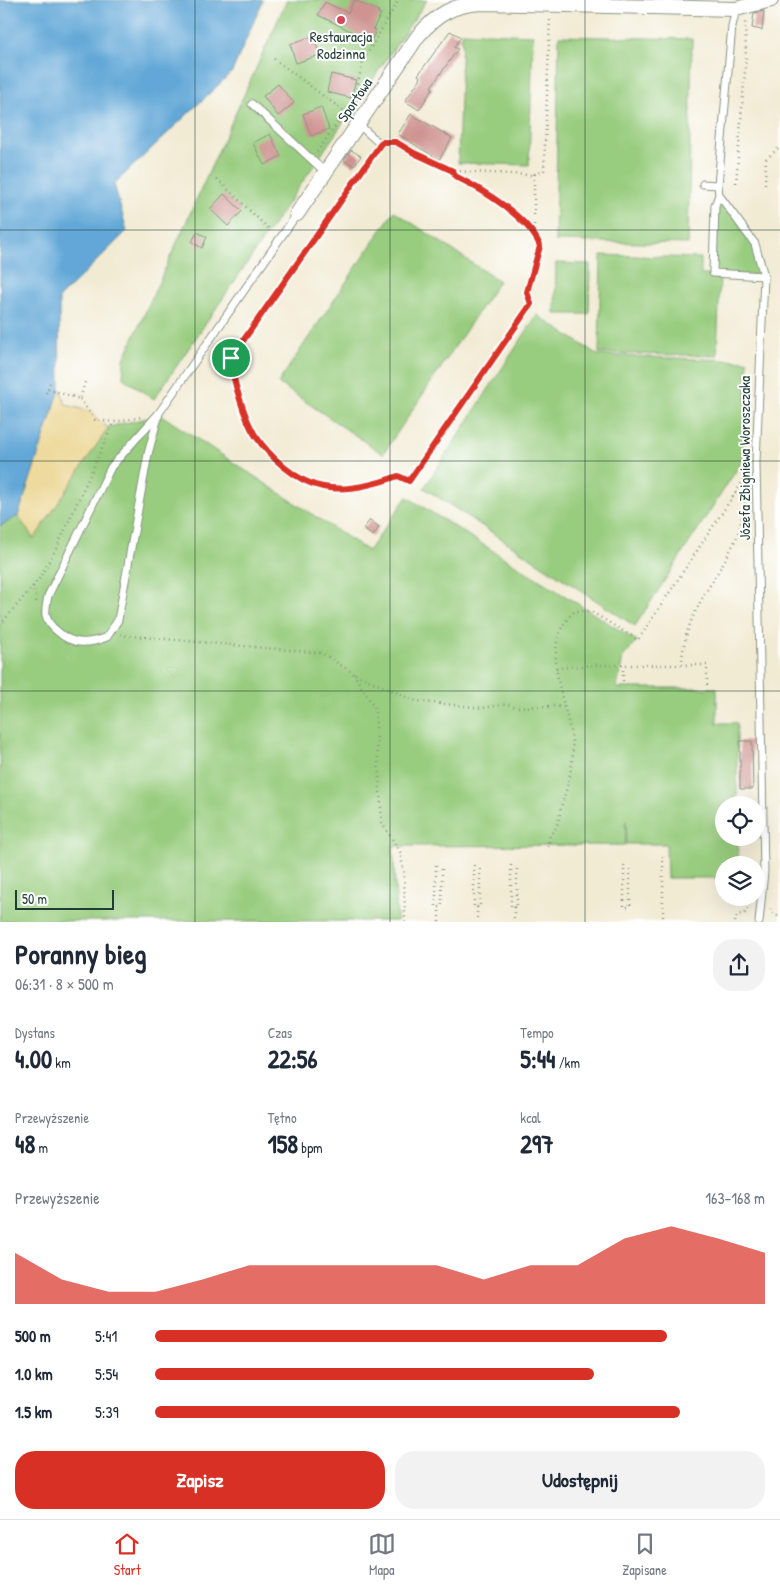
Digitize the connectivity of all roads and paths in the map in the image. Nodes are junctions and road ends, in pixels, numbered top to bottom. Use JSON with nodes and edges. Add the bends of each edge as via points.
{"nodes":[{"id":1,"x":772,"y":0,"type":"edge"},
{"id":2,"x":398,"y":1,"type":"edge"},
{"id":3,"x":740,"y":11,"type":"edge"},
{"id":4,"x":542,"y":16,"type":"dead end"},
{"id":5,"x":550,"y":16,"type":"junction"},
{"id":6,"x":559,"y":16,"type":"dead end"},
{"id":7,"x":274,"y":59,"type":"dead end"},
{"id":8,"x":252,"y":104,"type":"dead end"},
{"id":9,"x":345,"y":112,"type":"junction"},
{"id":10,"x":358,"y":124,"type":"junction"},
{"id":11,"x":382,"y":142,"type":"junction"},
{"id":12,"x":780,"y":146,"type":"edge"},
{"id":13,"x":414,"y":153,"type":"joint"},
{"id":14,"x":312,"y":160,"type":"junction"},
{"id":15,"x":453,"y":171,"type":"junction"},
{"id":16,"x":326,"y":172,"type":"junction"},
{"id":17,"x":534,"y":174,"type":"junction"},
{"id":18,"x":217,"y":179,"type":"dead end"},
{"id":19,"x":736,"y":183,"type":"dead end"},
{"id":20,"x":703,"y":184,"type":"dead end"},
{"id":21,"x":765,"y":184,"type":"dead end"},
{"id":22,"x":718,"y":185,"type":"junction"},
{"id":23,"x":719,"y":195,"type":"junction"},
{"id":24,"x":297,"y":214,"type":"joint"},
{"id":25,"x":269,"y":229,"type":"dead end"},
{"id":26,"x":534,"y":236,"type":"junction"},
{"id":27,"x":764,"y":276,"type":"junction"},
{"id":28,"x":85,"y":382,"type":"dead end"},
{"id":29,"x":50,"y":383,"type":"dead end"},
{"id":30,"x":48,"y":388,"type":"junction"},
{"id":31,"x":46,"y":393,"type":"dead end"},
{"id":32,"x":80,"y":399,"type":"junction"},
{"id":33,"x":159,"y":413,"type":"junction"},
{"id":34,"x":114,"y":422,"type":"junction"},
{"id":35,"x":756,"y":462,"type":"junction"},
{"id":36,"x":748,"y":491,"type":"dead end"},
{"id":37,"x":0,"y":625,"type":"edge"},
{"id":38,"x":111,"y":634,"type":"junction"},
{"id":39,"x":623,"y":665,"type":"junction"},
{"id":40,"x":682,"y":665,"type":"junction"},
{"id":41,"x":556,"y":668,"type":"junction"},
{"id":42,"x":353,"y":673,"type":"junction"},
{"id":43,"x":623,"y":686,"type":"dead end"},
{"id":44,"x":707,"y":686,"type":"dead end"},
{"id":45,"x":566,"y":708,"type":"junction"},
{"id":46,"x":548,"y":847,"type":"dead end"},
{"id":47,"x":663,"y":852,"type":"dead end"},
{"id":48,"x":436,"y":865,"type":"dead end"},
{"id":49,"x":442,"y":865,"type":"dead end"},
{"id":50,"x":474,"y":865,"type":"dead end"},
{"id":51,"x":480,"y":865,"type":"dead end"},
{"id":52,"x":511,"y":865,"type":"dead end"},
{"id":53,"x":517,"y":865,"type":"dead end"},
{"id":54,"x":624,"y":865,"type":"dead end"},
{"id":55,"x":630,"y":865,"type":"dead end"},
{"id":56,"x":749,"y":906,"type":"edge"},
{"id":57,"x":477,"y":907,"type":"junction"},
{"id":58,"x":439,"y":908,"type":"junction"},
{"id":59,"x":514,"y":908,"type":"junction"},
{"id":60,"x":405,"y":922,"type":"edge"},
{"id":61,"x":439,"y":922,"type":"edge"},
{"id":62,"x":477,"y":922,"type":"edge"},
{"id":63,"x":514,"y":922,"type":"edge"},
{"id":64,"x":662,"y":922,"type":"edge"},
{"id":65,"x":734,"y":922,"type":"edge"},
{"id":66,"x":760,"y":922,"type":"edge"}],
"edges":[{"from":1,"to":3,"type":"street","name":"Sportowa"},
{"from":2,"to":9,"type":"path","via":[[363,61],[354,100]]},
{"from":3,"to":10,"type":"street","name":"Sportowa","via":[[483,3],[453,7],[440,14],[418,36]]},
{"from":3,"to":19,"type":"path","via":[[746,58]]},
{"from":3,"to":22,"type":"lane"},
{"from":4,"to":5,"type":"path"},
{"from":5,"to":6,"type":"path"},
{"from":5,"to":17,"type":"path","via":[[545,164],[544,171]]},
{"from":7,"to":9,"type":"path"},
{"from":8,"to":14,"type":"lane"},
{"from":9,"to":14,"type":"path"},
{"from":10,"to":11,"type":"lane"},
{"from":10,"to":16,"type":"street","name":"Sportowa"},
{"from":11,"to":13,"type":"lane","via":[[396,142]]},
{"from":11,"to":26,"type":"path","via":[[231,358],[231,372],[253,433],[270,454],[304,481],[324,488],[343,488],[398,476],[409,481],[531,304],[527,292],[540,246]]},
{"from":12,"to":21,"type":"path","via":[[766,159]]},
{"from":13,"to":15,"type":"path"},
{"from":14,"to":16,"type":"lane"},
{"from":15,"to":17,"type":"path"},
{"from":15,"to":26,"type":"path","via":[[455,176],[503,205]]},
{"from":16,"to":24,"type":"street","name":"Sportowa"},
{"from":17,"to":26,"type":"path"},
{"from":18,"to":25,"type":"path"},
{"from":20,"to":22,"type":"lane"},
{"from":22,"to":23,"type":"lane"},
{"from":23,"to":27,"type":"lane","name":"Józefa Zbigniewa Woroszczaka","via":[[755,244]]},
{"from":23,"to":27,"type":"lane","via":[[715,205],[714,273]]},
{"from":24,"to":33,"type":"lane"},
{"from":27,"to":35,"type":"lane","name":"Józefa Zbigniewa Woroszczaka"},
{"from":28,"to":32,"type":"path"},
{"from":29,"to":30,"type":"path"},
{"from":30,"to":31,"type":"path"},
{"from":30,"to":32,"type":"path"},
{"from":32,"to":34,"type":"path","via":[[94,420]]},
{"from":33,"to":34,"type":"path"},
{"from":33,"to":38,"type":"lane","via":[[148,454],[118,620]]},
{"from":33,"to":38,"type":"lane","via":[[111,467],[48,596],[46,615],[64,637],[84,643],[95,642]]},
{"from":34,"to":37,"type":"path","via":[[57,547],[39,579]]},
{"from":35,"to":41,"type":"path","via":[[638,640],[590,611],[575,610],[556,639]]},
{"from":35,"to":66,"type":"lane","name":"Józefa Zbigniewa Woroszczaka","via":[[764,872]]},
{"from":36,"to":40,"type":"path","via":[[736,540],[686,628]]},
{"from":38,"to":42,"type":"path","via":[[322,652]]},
{"from":39,"to":40,"type":"path"},
{"from":39,"to":41,"type":"path"},
{"from":39,"to":43,"type":"path"},
{"from":40,"to":44,"type":"path","via":[[707,665]]},
{"from":41,"to":45,"type":"path"},
{"from":42,"to":45,"type":"path","via":[[416,701],[483,708],[507,704]]},
{"from":42,"to":60,"type":"path","via":[[375,709],[382,823],[400,852],[404,872]]},
{"from":45,"to":46,"type":"path","via":[[572,760],[556,830],[550,835]]},
{"from":47,"to":64,"type":"path"},
{"from":48,"to":58,"type":"path","via":[[436,908]]},
{"from":49,"to":58,"type":"path","via":[[442,908]]},
{"from":50,"to":57,"type":"path","via":[[474,907]]},
{"from":51,"to":57,"type":"path","via":[[480,907]]},
{"from":52,"to":59,"type":"path","via":[[511,908]]},
{"from":53,"to":59,"type":"path","via":[[517,908]]},
{"from":54,"to":55,"type":"path","via":[[624,907],[630,907]]},
{"from":56,"to":65,"type":"path"},
{"from":57,"to":62,"type":"path"},
{"from":58,"to":61,"type":"path"},
{"from":59,"to":63,"type":"path"}]}
